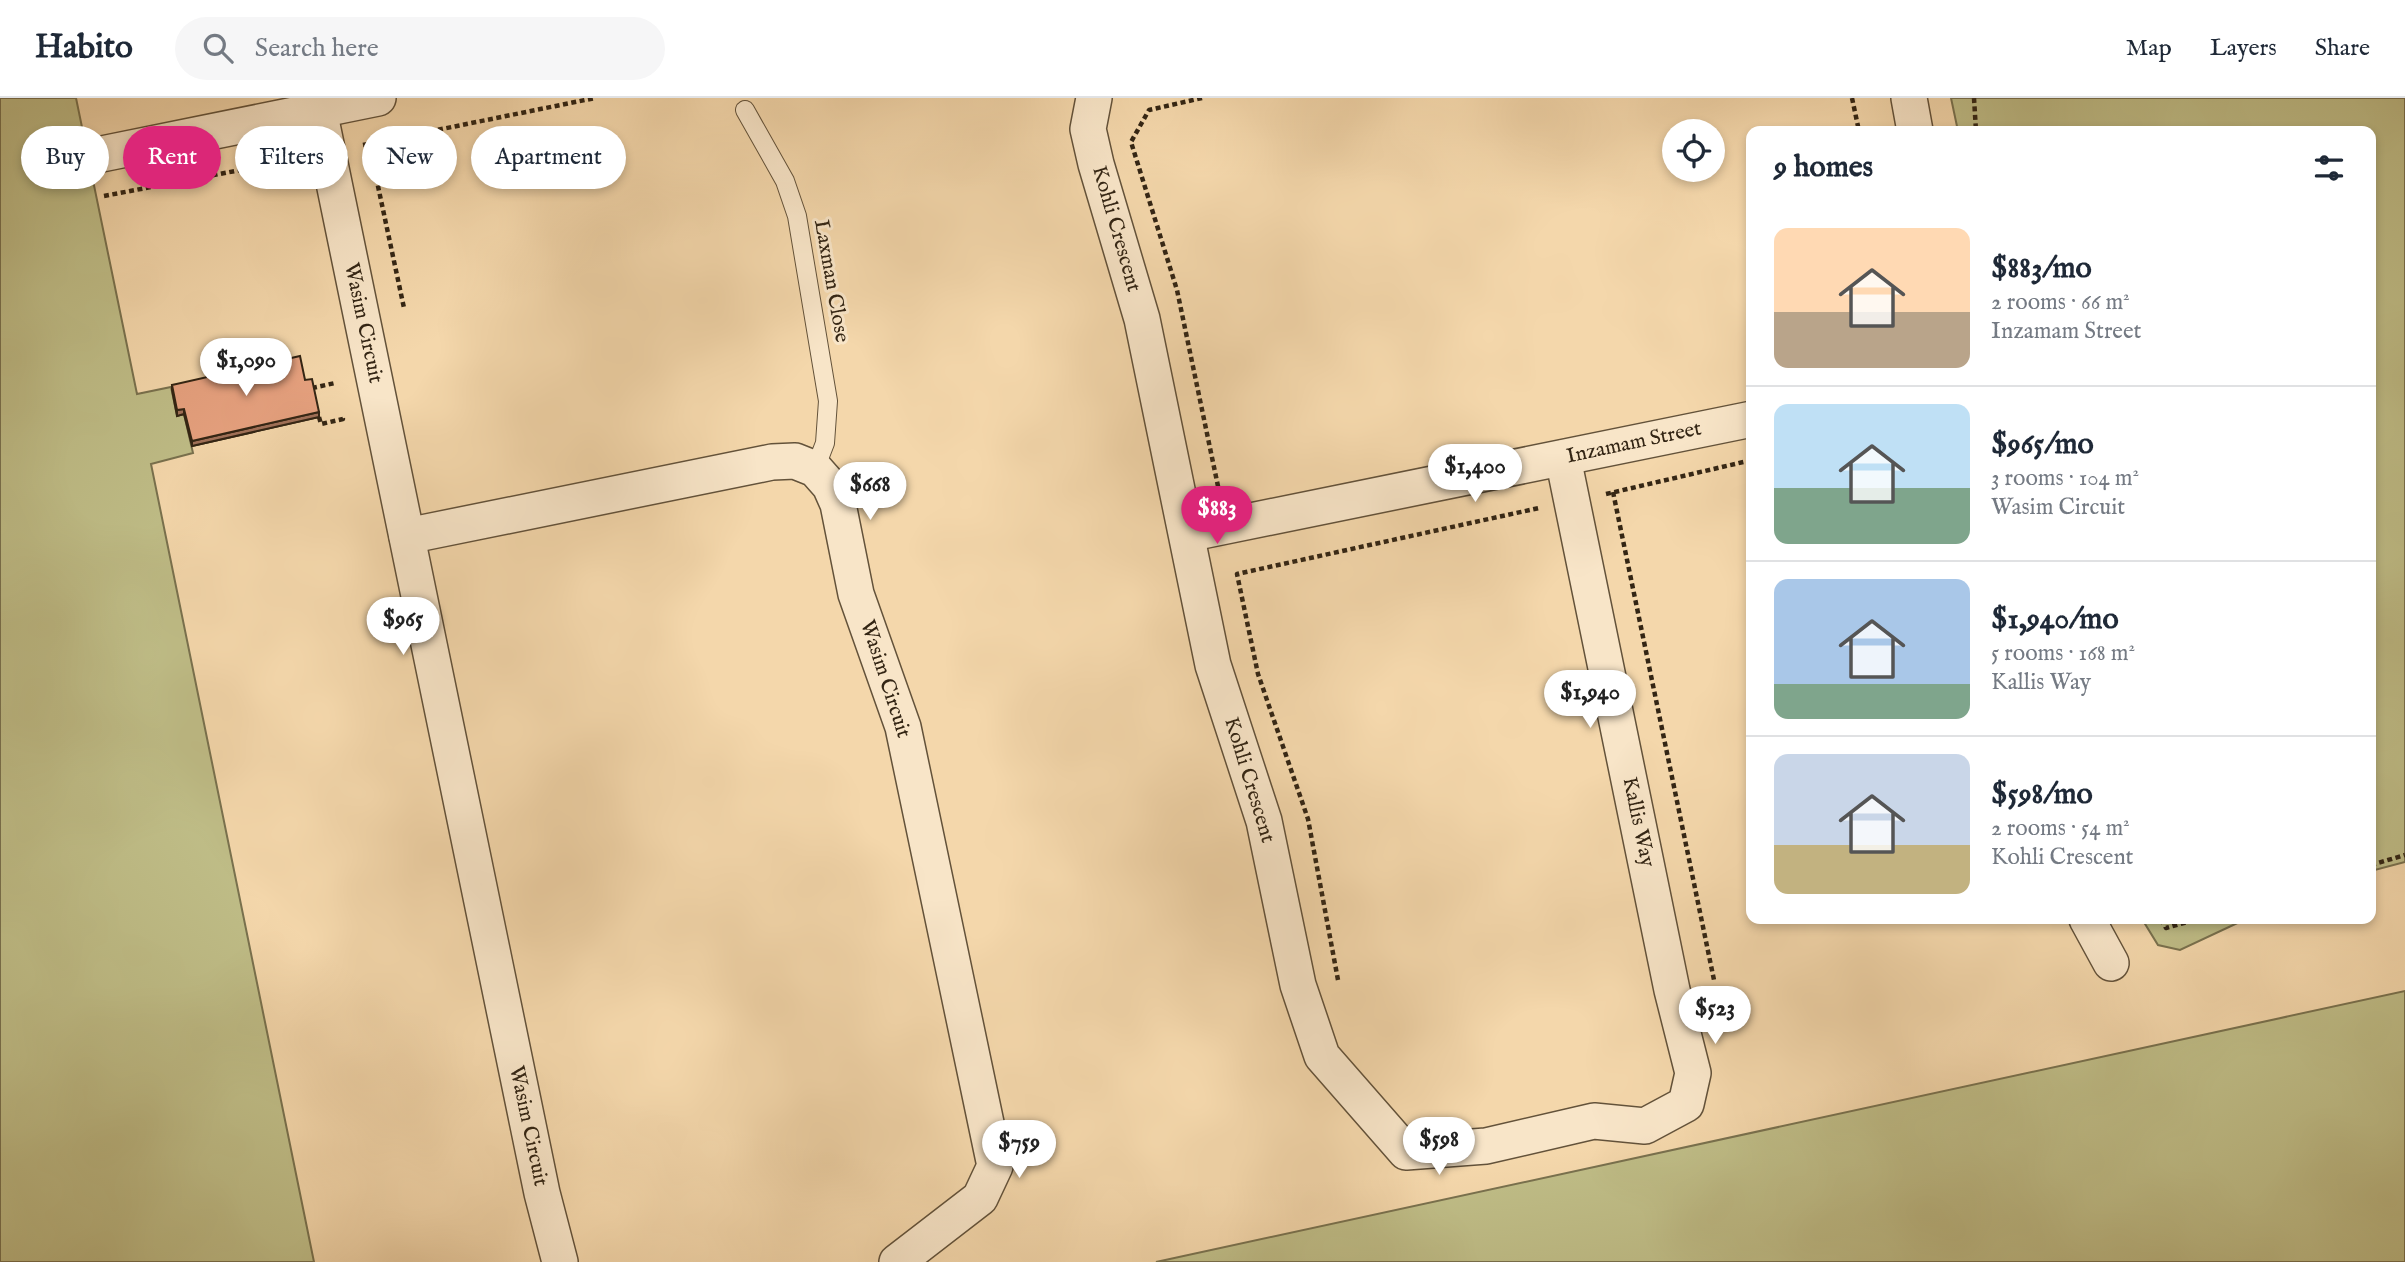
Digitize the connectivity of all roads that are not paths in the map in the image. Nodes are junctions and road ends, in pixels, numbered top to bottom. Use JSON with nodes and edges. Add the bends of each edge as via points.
{"nodes":[{"id":1,"x":378,"y":98,"type":"edge"},
{"id":2,"x":1094,"y":98,"type":"edge"},
{"id":3,"x":1909,"y":98,"type":"edge"},
{"id":4,"x":319,"y":110,"type":"junction"},
{"id":5,"x":745,"y":110,"type":"dead end"},
{"id":6,"x":1914,"y":126,"type":"edge"},
{"id":7,"x":109,"y":153,"type":"edge"},
{"id":8,"x":1746,"y":420,"type":"edge"},
{"id":9,"x":1563,"y":458,"type":"junction"},
{"id":10,"x":815,"y":469,"type":"junction"},
{"id":11,"x":1186,"y":534,"type":"junction"},
{"id":12,"x":407,"y":536,"type":"junction"},
{"id":13,"x":2090,"y":924,"type":"edge"},
{"id":14,"x":2111,"y":963,"type":"dead end"},
{"id":15,"x":1686,"y":1104,"type":"joint"},
{"id":16,"x":559,"y":1262,"type":"edge"},
{"id":17,"x":897,"y":1262,"type":"edge"}],
"edges":[{"from":1,"to":4,"type":"street"},
{"from":2,"to":11,"type":"street","name":"Kohli Crescent","via":[[1088,129],[1142,319]]},
{"from":3,"to":6,"type":"street"},
{"from":4,"to":7,"type":"street"},
{"from":4,"to":12,"type":"street","name":"Wasim Circuit"},
{"from":5,"to":10,"type":"lane","name":"Laxman Close","via":[[785,181],[797,216],[828,401],[825,443]]},
{"from":8,"to":9,"type":"street","name":"Inzamam Street"},
{"from":9,"to":11,"type":"street","name":"Inzamam Street"},
{"from":9,"to":15,"type":"street","name":"Kallis Way","via":[[1693,1073]]},
{"from":10,"to":12,"type":"street","via":[[795,461],[772,462]]},
{"from":10,"to":17,"type":"street","name":"Wasim Circuit","via":[[838,504],[856,594],[903,727],[995,1166],[980,1198]]},
{"from":11,"to":15,"type":"street","name":"Kohli Crescent","via":[[1213,664],[1264,821],[1298,985],[1322,1056],[1406,1152],[1486,1146],[1594,1121],[1644,1126]]},
{"from":12,"to":16,"type":"street","name":"Wasim Circuit"},
{"from":13,"to":14,"type":"street"}]}
